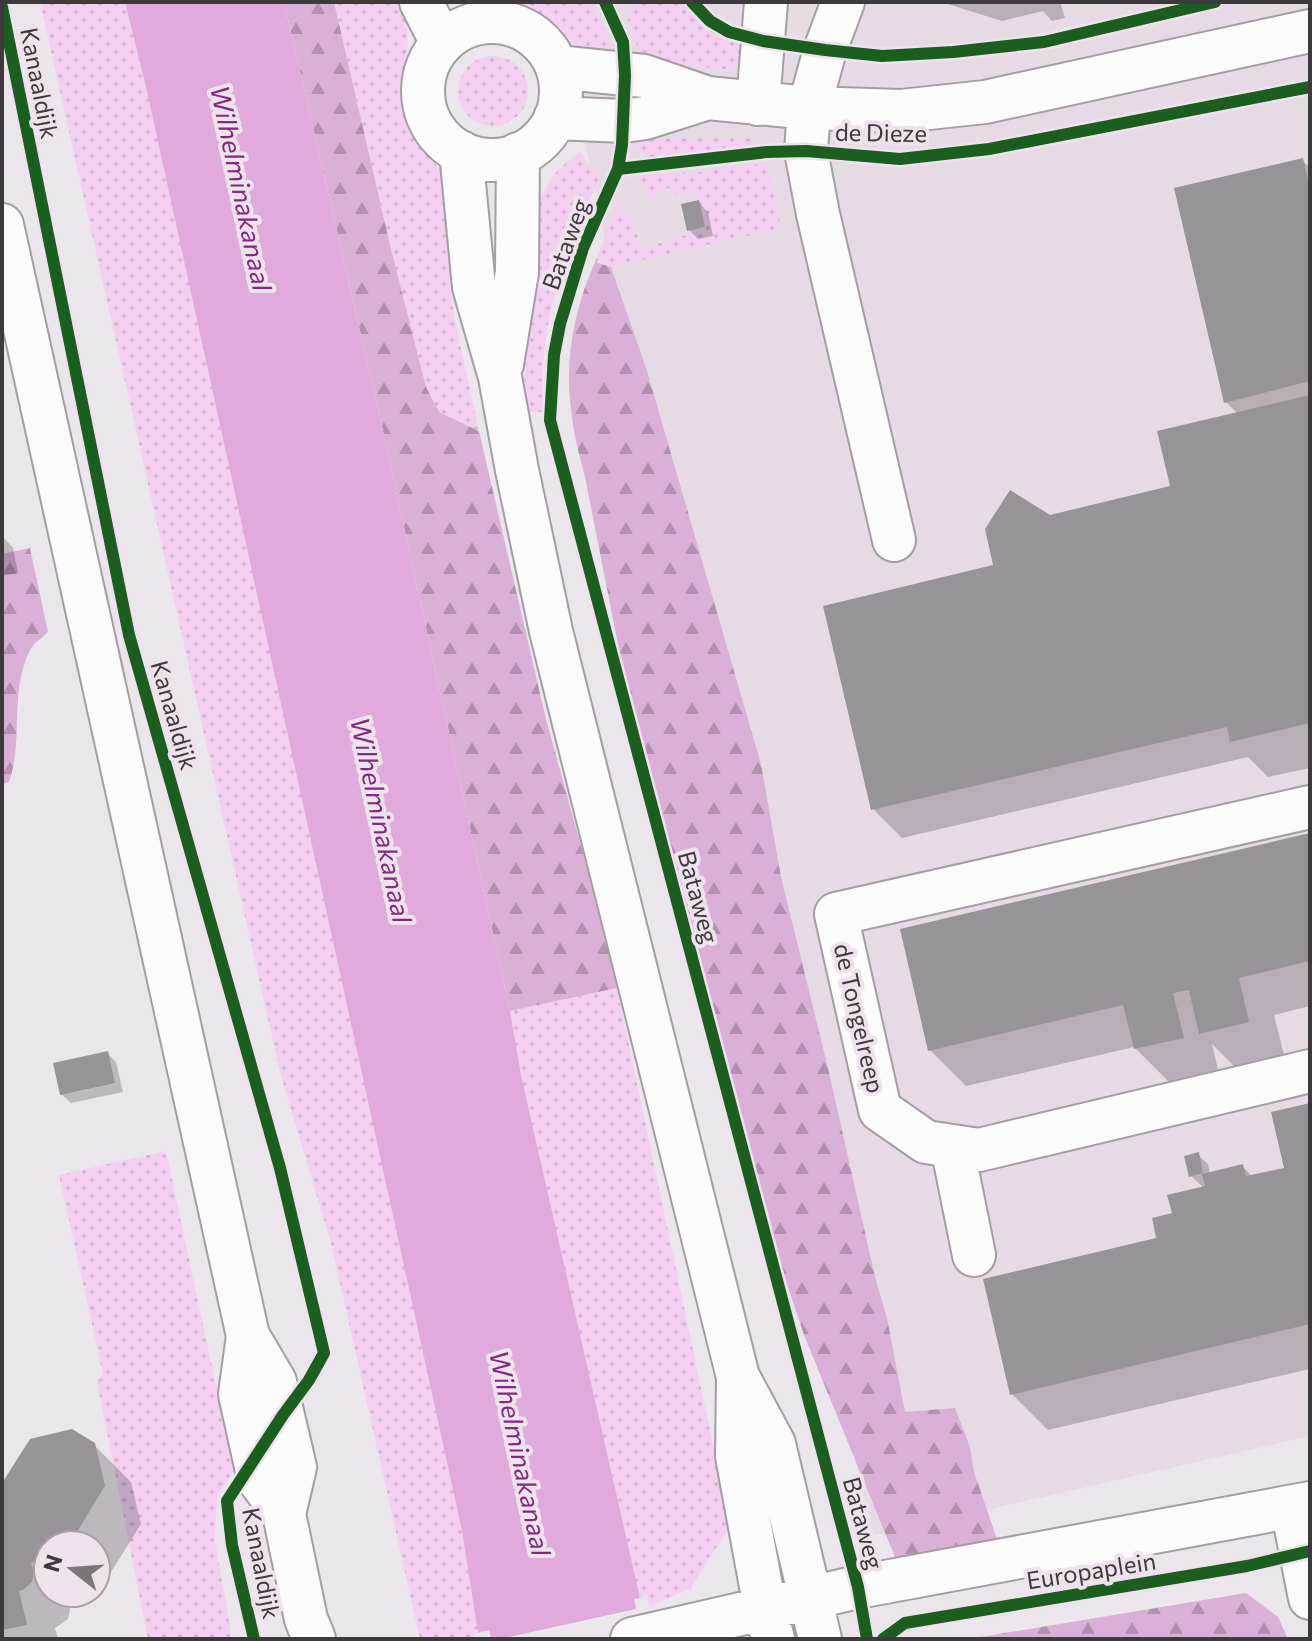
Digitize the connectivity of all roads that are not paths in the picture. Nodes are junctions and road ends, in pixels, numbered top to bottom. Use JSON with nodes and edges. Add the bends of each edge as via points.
{"nodes":[{"id":1,"x":421,"y":2,"type":"edge"},
{"id":2,"x":766,"y":2,"type":"edge"},
{"id":3,"x":843,"y":2,"type":"edge"},
{"id":4,"x":483,"y":12,"type":"edge"},
{"id":5,"x":1310,"y":31,"type":"edge"},
{"id":6,"x":442,"y":43,"type":"junction"},
{"id":7,"x":557,"y":67,"type":"junction"},
{"id":8,"x":708,"y":98,"type":"junction"},
{"id":9,"x":758,"y":104,"type":"junction"},
{"id":10,"x":809,"y":108,"type":"junction"},
{"id":11,"x":555,"y":118,"type":"junction"},
{"id":12,"x":461,"y":152,"type":"junction"},
{"id":13,"x":518,"y":154,"type":"junction"},
{"id":14,"x":2,"y":225,"type":"edge"},
{"id":15,"x":500,"y":377,"type":"junction"},
{"id":16,"x":894,"y":540,"type":"dead end"},
{"id":17,"x":1310,"y":807,"type":"edge"},
{"id":18,"x":1310,"y":1071,"type":"edge"},
{"id":19,"x":952,"y":1146,"type":"junction"},
{"id":20,"x":974,"y":1255,"type":"dead end"},
{"id":21,"x":738,"y":1377,"type":"junction"},
{"id":22,"x":1301,"y":1506,"type":"edge"},
{"id":23,"x":812,"y":1597,"type":"junction"},
{"id":24,"x":1310,"y":1598,"type":"edge"},
{"id":25,"x":769,"y":1623,"type":"edge"},
{"id":26,"x":314,"y":1639,"type":"edge"},
{"id":27,"x":632,"y":1639,"type":"edge"},
{"id":28,"x":820,"y":1639,"type":"edge"}],
"edges":[{"from":1,"to":6,"type":"street"},
{"from":2,"to":9,"type":"street"},
{"from":3,"to":10,"type":"street"},
{"from":4,"to":6,"type":"street"},
{"from":4,"to":7,"type":"street","via":[[538,38]]},
{"from":5,"to":10,"type":"street","name":"de Dieze","via":[[985,102],[901,111]]},
{"from":6,"to":12,"type":"street","via":[[426,71],[425,103],[437,132]]},
{"from":7,"to":8,"type":"street","name":"de Dieze","via":[[644,76]]},
{"from":7,"to":11,"type":"street","via":[[560,101]]},
{"from":8,"to":9,"type":"street","name":"de Dieze"},
{"from":8,"to":11,"type":"street","name":"de Dieze","via":[[624,121]]},
{"from":9,"to":10,"type":"street","name":"de Dieze"},
{"from":10,"to":16,"type":"street","via":[[806,151],[818,214]]},
{"from":11,"to":13,"type":"street","via":[[533,146]]},
{"from":12,"to":13,"type":"street","via":[[484,159]]},
{"from":12,"to":15,"type":"street","name":"Bataweg","via":[[474,287]]},
{"from":13,"to":15,"type":"street","name":"Bataweg","via":[[517,272]]},
{"from":14,"to":26,"type":"street","name":"Kanaaldijk","via":[[248,1336],[240,1394],[259,1480],[284,1514]]},
{"from":15,"to":21,"type":"street","name":"Bataweg","via":[[551,631]]},
{"from":17,"to":19,"type":"street","name":"de Tongelreep","via":[[836,914],[880,1110],[926,1142]]},
{"from":18,"to":19,"type":"street","name":"de Tongelreep","via":[[979,1150]]},
{"from":19,"to":20,"type":"street"},
{"from":21,"to":23,"type":"street","name":"Bataweg","via":[[774,1444]]},
{"from":21,"to":25,"type":"street","name":"Bataweg","via":[[737,1456]]},
{"from":22,"to":23,"type":"street","name":"Europaplein"},
{"from":22,"to":24,"type":"street","name":"Europaplein"},
{"from":23,"to":25,"type":"street"},
{"from":23,"to":28,"type":"street","name":"Bataweg"},
{"from":25,"to":27,"type":"street","via":[[702,1623]]}]}
